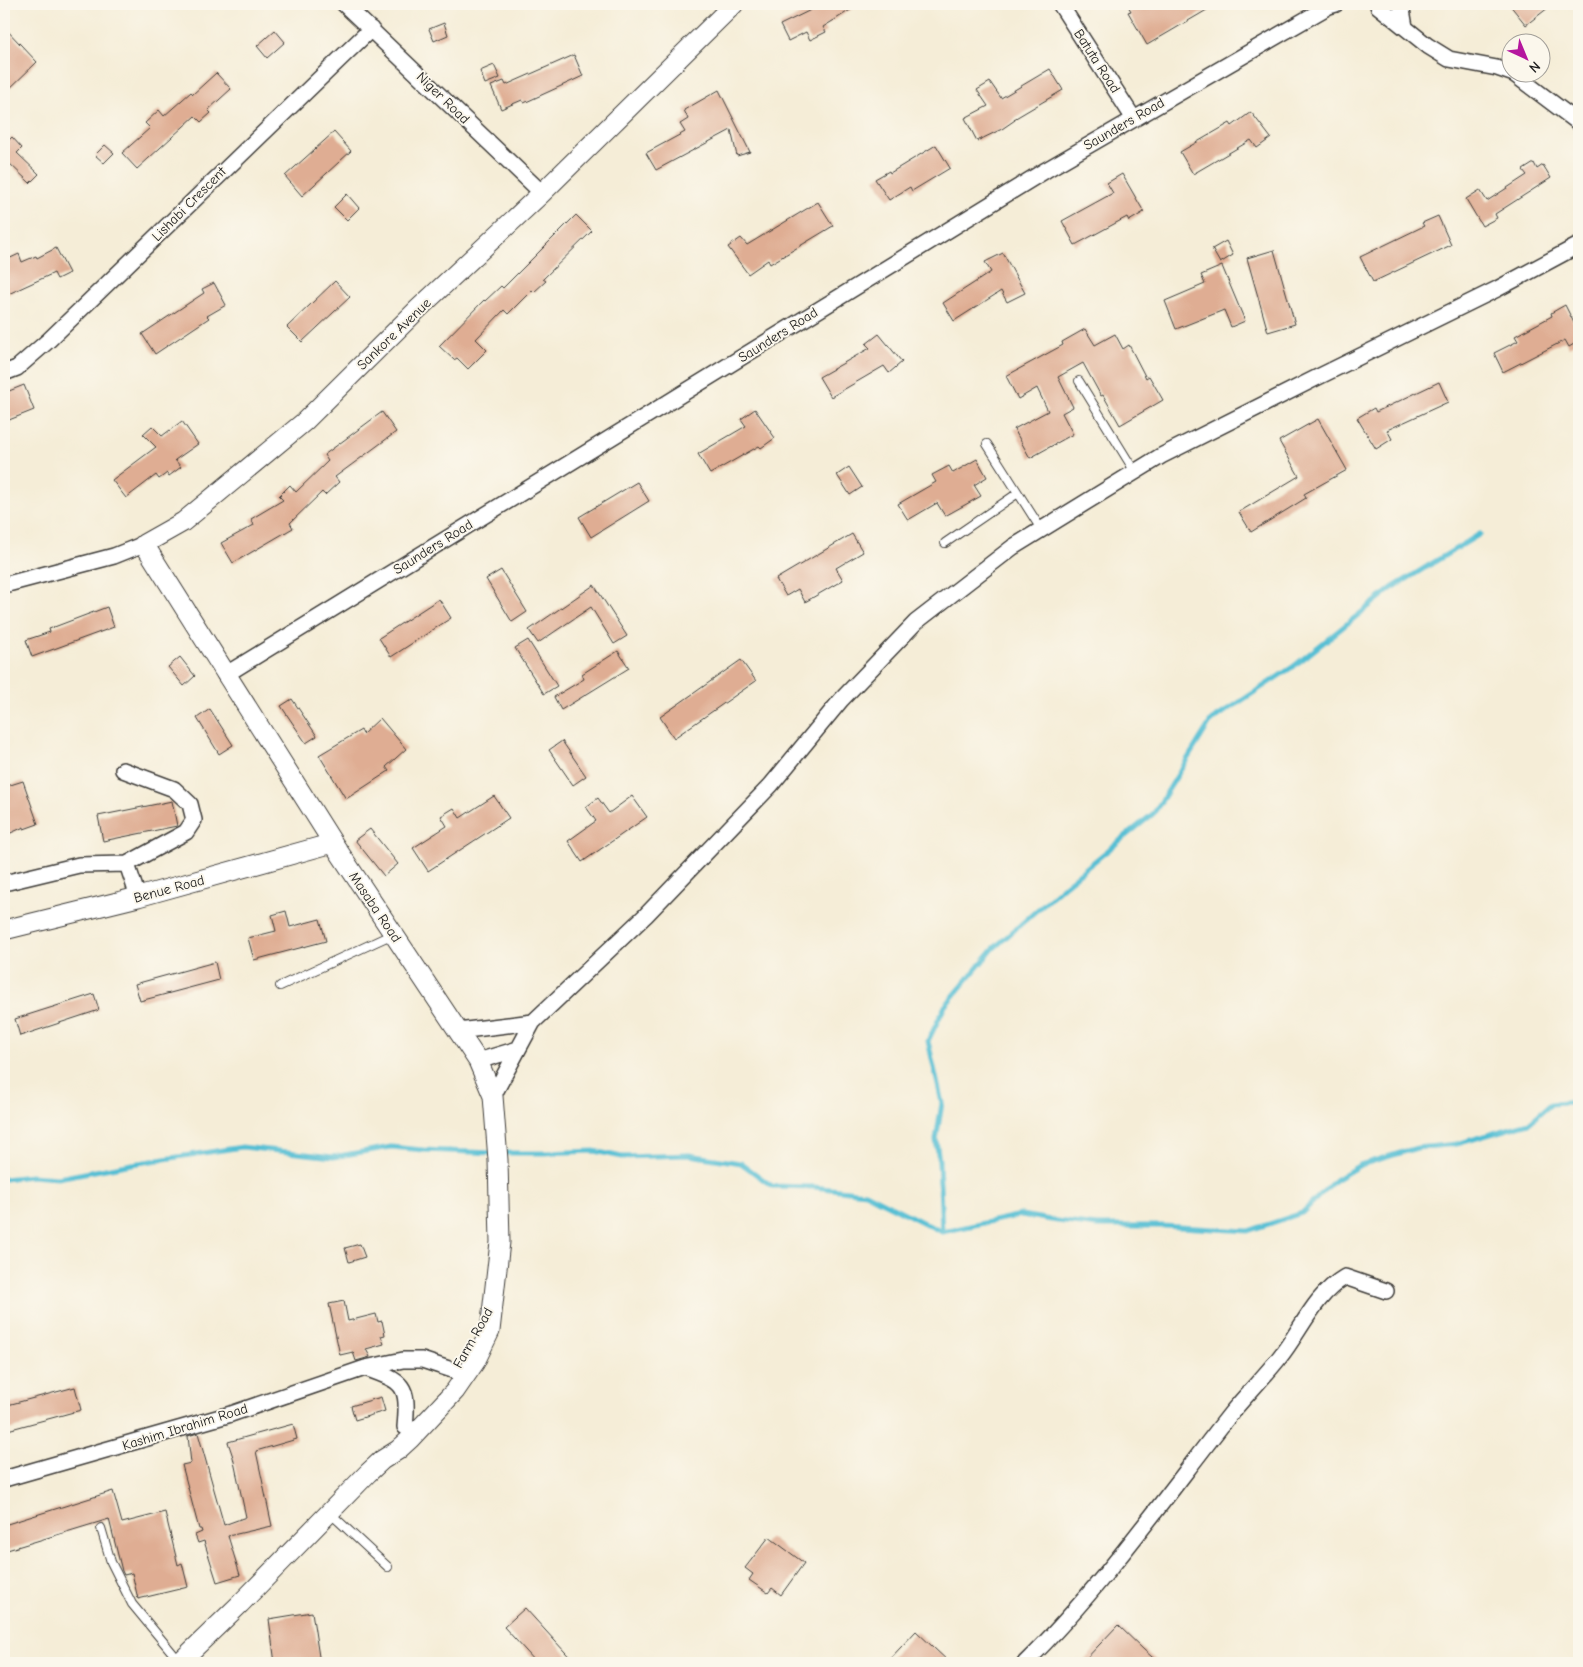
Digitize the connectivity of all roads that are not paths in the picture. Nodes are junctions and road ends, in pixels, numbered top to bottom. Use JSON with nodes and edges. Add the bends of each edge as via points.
{"nodes":[{"id":1,"x":344,"y":4,"type":"edge"},
{"id":2,"x":734,"y":4,"type":"edge"},
{"id":3,"x":1060,"y":4,"type":"edge"},
{"id":4,"x":1336,"y":4,"type":"edge"},
{"id":5,"x":1395,"y":4,"type":"edge"},
{"id":6,"x":1401,"y":4,"type":"edge"},
{"id":7,"x":1374,"y":5,"type":"edge"},
{"id":8,"x":1405,"y":27,"type":"junction"},
{"id":9,"x":371,"y":29,"type":"junction"},
{"id":10,"x":1134,"y":118,"type":"junction"},
{"id":11,"x":1579,"y":123,"type":"edge"},
{"id":12,"x":542,"y":193,"type":"junction"},
{"id":13,"x":1579,"y":244,"type":"edge"},
{"id":14,"x":4,"y":373,"type":"edge"},
{"id":15,"x":1079,"y":381,"type":"dead end"},
{"id":16,"x":986,"y":444,"type":"dead end"},
{"id":17,"x":1134,"y":472,"type":"junction"},
{"id":18,"x":1018,"y":493,"type":"junction"},
{"id":19,"x":1041,"y":529,"type":"junction"},
{"id":20,"x":945,"y":542,"type":"dead end"},
{"id":21,"x":144,"y":544,"type":"junction"},
{"id":22,"x":4,"y":585,"type":"edge"},
{"id":23,"x":226,"y":675,"type":"junction"},
{"id":24,"x":123,"y":770,"type":"dead end"},
{"id":25,"x":332,"y":843,"type":"junction"},
{"id":26,"x":127,"y":864,"type":"junction"},
{"id":27,"x":4,"y":883,"type":"edge"},
{"id":28,"x":138,"y":897,"type":"junction"},
{"id":29,"x":4,"y":930,"type":"edge"},
{"id":30,"x":393,"y":934,"type":"junction"},
{"id":31,"x":280,"y":986,"type":"dead end"},
{"id":32,"x":533,"y":1022,"type":"junction"},
{"id":33,"x":458,"y":1032,"type":"junction"},
{"id":34,"x":518,"y":1049,"type":"junction"},
{"id":35,"x":478,"y":1061,"type":"junction"},
{"id":36,"x":494,"y":1096,"type":"junction"},
{"id":37,"x":1386,"y":1291,"type":"dead end"},
{"id":38,"x":493,"y":1301,"type":"junction"},
{"id":39,"x":365,"y":1368,"type":"junction"},
{"id":40,"x":455,"y":1371,"type":"junction"},
{"id":41,"x":405,"y":1427,"type":"junction"},
{"id":42,"x":382,"y":1460,"type":"junction"},
{"id":43,"x":4,"y":1480,"type":"edge"},
{"id":44,"x":328,"y":1512,"type":"junction"},
{"id":45,"x":101,"y":1528,"type":"dead end"},
{"id":46,"x":388,"y":1567,"type":"dead end"},
{"id":47,"x":180,"y":1663,"type":"edge"},
{"id":48,"x":1025,"y":1663,"type":"edge"}],
"edges":[{"from":1,"to":9,"type":"street","name":"Niger Road"},
{"from":2,"to":12,"type":"street","name":"Sankore Avenue"},
{"from":3,"to":10,"type":"street","name":"Batuta Road"},
{"from":4,"to":10,"type":"street","name":"Saunders Road"},
{"from":5,"to":7,"type":"street"},
{"from":6,"to":8,"type":"street"},
{"from":7,"to":8,"type":"street"},
{"from":8,"to":11,"type":"street","via":[[1449,59],[1514,74]]},
{"from":9,"to":12,"type":"street","name":"Niger Road"},
{"from":9,"to":14,"type":"street","name":"Lishabi Crescent","via":[[49,340],[17,368]]},
{"from":10,"to":23,"type":"street","name":"Saunders Road"},
{"from":12,"to":21,"type":"street","name":"Sankore Avenue","via":[[304,422],[183,522]]},
{"from":13,"to":17,"type":"street","via":[[1497,289]]},
{"from":15,"to":17,"type":"lane"},
{"from":16,"to":18,"type":"lane"},
{"from":17,"to":19,"type":"street"},
{"from":18,"to":19,"type":"lane"},
{"from":18,"to":20,"type":"lane"},
{"from":19,"to":32,"type":"street","via":[[916,622],[841,700],[771,785],[646,915]]},
{"from":21,"to":22,"type":"street","name":"Sankore Avenue","via":[[114,556]]},
{"from":21,"to":23,"type":"street","name":"Masaba Road"},
{"from":23,"to":25,"type":"street","name":"Masaba Road"},
{"from":24,"to":26,"type":"street","via":[[174,789],[190,804],[194,820],[186,832]]},
{"from":25,"to":28,"type":"street","name":"Benue Road"},
{"from":25,"to":30,"type":"street","name":"Masaba Road"},
{"from":26,"to":27,"type":"street","via":[[79,865]]},
{"from":26,"to":28,"type":"street"},
{"from":28,"to":29,"type":"street","name":"Benue Road"},
{"from":30,"to":31,"type":"lane"},
{"from":30,"to":33,"type":"street","name":"Masaba Road"},
{"from":32,"to":33,"type":"street"},
{"from":32,"to":34,"type":"street"},
{"from":33,"to":35,"type":"street","name":"Masaba Road"},
{"from":34,"to":35,"type":"street"},
{"from":34,"to":36,"type":"street"},
{"from":35,"to":36,"type":"street","name":"Masaba Road"},
{"from":36,"to":38,"type":"street","name":"Masaba Road","via":[[500,1242]]},
{"from":37,"to":48,"type":"street","via":[[1345,1277],[1328,1289],[1280,1357],[1234,1410],[1163,1502],[1059,1629]]},
{"from":38,"to":40,"type":"street","name":"Farm Road"},
{"from":38,"to":42,"type":"street","name":"Farm Road","via":[[490,1331],[475,1362],[410,1440]]},
{"from":39,"to":40,"type":"street","name":"Kashim Ibrahim Road","via":[[403,1360],[422,1360]]},
{"from":39,"to":41,"type":"street","via":[[390,1377],[403,1390],[407,1401]]},
{"from":39,"to":43,"type":"street","name":"Kashim Ibrahim Road","via":[[231,1414]]},
{"from":40,"to":41,"type":"street","name":"Farm Road"},
{"from":41,"to":42,"type":"street","name":"Farm Road","via":[[391,1442]]},
{"from":42,"to":44,"type":"street","name":"Farm Road"},
{"from":44,"to":46,"type":"lane"},
{"from":44,"to":47,"type":"street","name":"Farm Road"},
{"from":45,"to":47,"type":"lane","via":[[111,1562],[132,1604]]}]}
